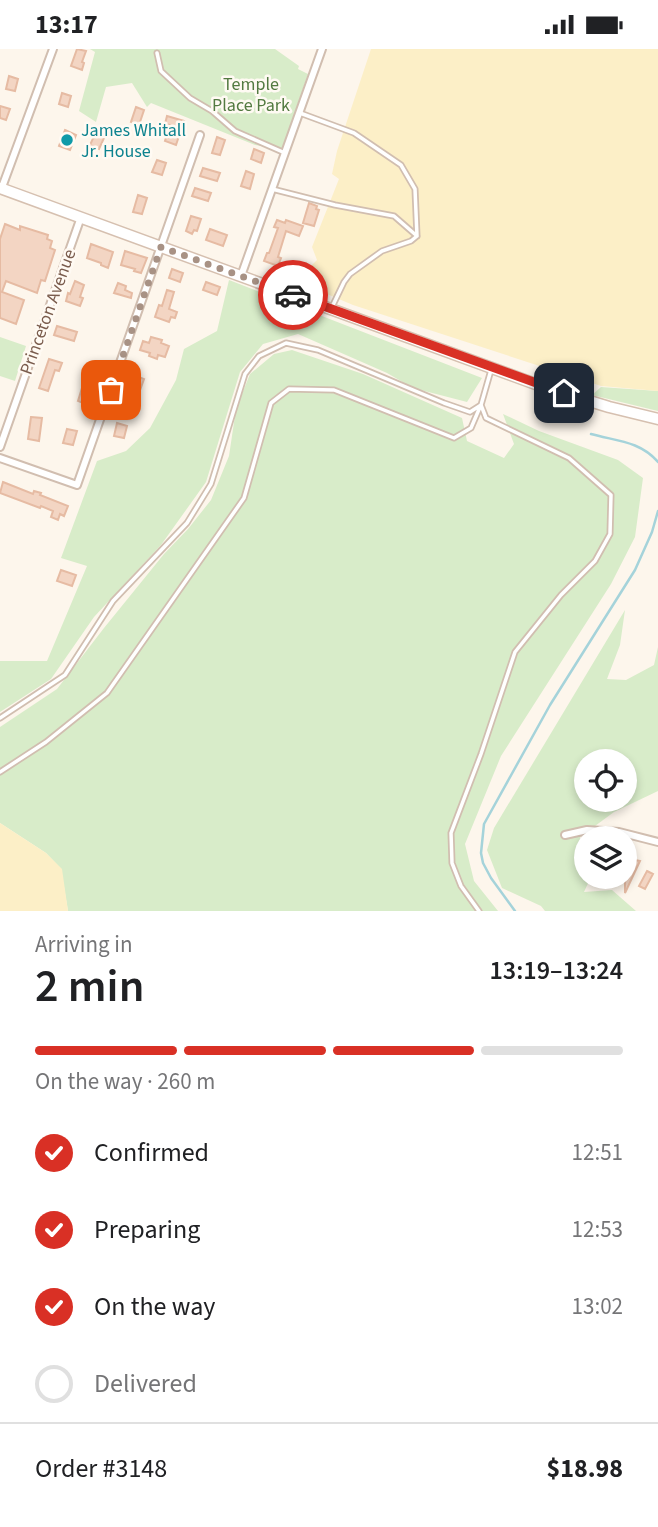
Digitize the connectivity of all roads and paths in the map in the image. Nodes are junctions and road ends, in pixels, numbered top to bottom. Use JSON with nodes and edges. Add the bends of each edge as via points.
{"nodes":[{"id":1,"x":53,"y":49,"type":"edge"},
{"id":2,"x":322,"y":49,"type":"edge"},
{"id":3,"x":157,"y":53,"type":"dead end"},
{"id":4,"x":300,"y":113,"type":"junction"},
{"id":5,"x":200,"y":135,"type":"dead end"},
{"id":6,"x":285,"y":153,"type":"junction"},
{"id":7,"x":0,"y":189,"type":"edge"},
{"id":8,"x":272,"y":189,"type":"junction"},
{"id":9,"x":81,"y":217,"type":"junction"},
{"id":10,"x":417,"y":236,"type":"junction"},
{"id":11,"x":161,"y":247,"type":"junction"},
{"id":12,"x":241,"y":276,"type":"junction"},
{"id":13,"x":331,"y":309,"type":"junction"},
{"id":14,"x":491,"y":368,"type":"junction"},
{"id":15,"x":481,"y":405,"type":"junction"},
{"id":16,"x":658,"y":419,"type":"edge"},
{"id":17,"x":0,"y":447,"type":"edge"},
{"id":18,"x":0,"y":458,"type":"edge"},
{"id":19,"x":0,"y":718,"type":"edge"},
{"id":20,"x":0,"y":772,"type":"edge"},
{"id":21,"x":565,"y":835,"type":"dead end"},
{"id":22,"x":658,"y":842,"type":"edge"},
{"id":23,"x":479,"y":911,"type":"edge"}],
"edges":[{"from":1,"to":7,"type":"street"},
{"from":2,"to":4,"type":"street"},
{"from":3,"to":6,"type":"lane","via":[[161,71],[190,98],[235,131]]},
{"from":4,"to":6,"type":"street"},
{"from":4,"to":10,"type":"lane","via":[[354,133],[401,165],[415,189]]},
{"from":5,"to":11,"type":"street"},
{"from":6,"to":8,"type":"street"},
{"from":7,"to":9,"type":"main road"},
{"from":8,"to":10,"type":"lane","via":[[394,216]]},
{"from":8,"to":12,"type":"street"},
{"from":9,"to":11,"type":"main road"},
{"from":9,"to":17,"type":"street","name":"Princeton Avenue"},
{"from":10,"to":13,"type":"lane","via":[[382,251],[351,274]]},
{"from":11,"to":12,"type":"main road"},
{"from":11,"to":18,"type":"street","via":[[78,485]]},
{"from":12,"to":13,"type":"main road"},
{"from":13,"to":14,"type":"main road"},
{"from":14,"to":15,"type":"lane"},
{"from":14,"to":16,"type":"main road"},
{"from":15,"to":19,"type":"lane","via":[[470,412],[318,351],[286,343],[259,356],[245,374],[211,484],[187,523],[113,601],[65,675]]},
{"from":15,"to":20,"type":"lane","via":[[471,428],[454,438],[334,390],[289,389],[271,403],[244,498],[107,693]]},
{"from":15,"to":23,"type":"lane","via":[[486,418],[569,458],[611,495],[610,534],[595,561],[515,652],[451,833],[452,863]]},
{"from":21,"to":22,"type":"street","via":[[587,830],[619,832]]}]}
